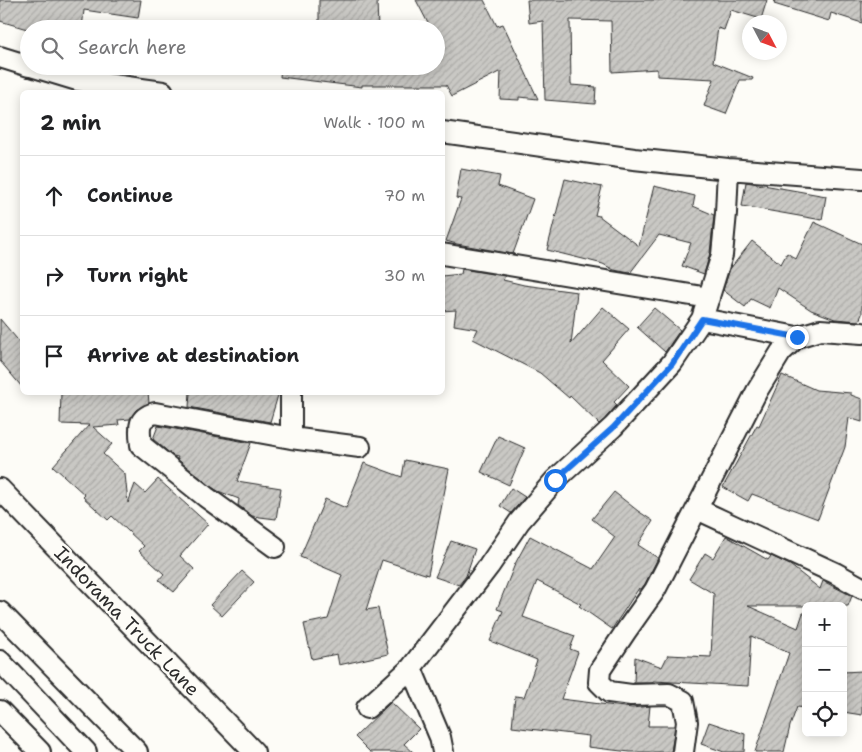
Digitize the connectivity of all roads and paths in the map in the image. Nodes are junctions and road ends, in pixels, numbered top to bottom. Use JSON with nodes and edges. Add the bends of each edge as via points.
{"nodes":[{"id":1,"x":0,"y":57,"type":"edge"},
{"id":2,"x":20,"y":63,"type":"edge"},
{"id":3,"x":51,"y":75,"type":"edge"},
{"id":4,"x":77,"y":86,"type":"edge"},
{"id":5,"x":134,"y":90,"type":"edge"},
{"id":6,"x":445,"y":132,"type":"edge"},
{"id":7,"x":728,"y":169,"type":"junction"},
{"id":8,"x":862,"y":179,"type":"edge"},
{"id":9,"x":445,"y":254,"type":"edge"},
{"id":10,"x":709,"y":298,"type":"junction"},
{"id":11,"x":702,"y":319,"type":"junction"},
{"id":12,"x":862,"y":333,"type":"edge"},
{"id":13,"x":797,"y":337,"type":"junction"},
{"id":14,"x":291,"y":395,"type":"edge"},
{"id":15,"x":291,"y":438,"type":"junction"},
{"id":16,"x":360,"y":447,"type":"dead end"},
{"id":17,"x":0,"y":489,"type":"edge"},
{"id":18,"x":696,"y":510,"type":"junction"},
{"id":19,"x":275,"y":547,"type":"dead end"},
{"id":20,"x":862,"y":588,"type":"edge"},
{"id":21,"x":0,"y":612,"type":"edge"},
{"id":22,"x":0,"y":661,"type":"edge"},
{"id":23,"x":411,"y":668,"type":"junction"},
{"id":24,"x":367,"y":708,"type":"dead end"},
{"id":25,"x":0,"y":711,"type":"edge"},
{"id":26,"x":40,"y":752,"type":"edge"},
{"id":27,"x":86,"y":752,"type":"edge"},
{"id":28,"x":137,"y":752,"type":"edge"},
{"id":29,"x":254,"y":752,"type":"edge"},
{"id":30,"x":443,"y":752,"type":"edge"},
{"id":31,"x":683,"y":752,"type":"edge"}],
"edges":[{"from":1,"to":2,"type":"street"},
{"from":3,"to":4,"type":"street"},
{"from":4,"to":5,"type":"street"},
{"from":6,"to":7,"type":"street","via":[[634,160]]},
{"from":7,"to":8,"type":"street"},
{"from":7,"to":10,"type":"street","via":[[722,255]]},
{"from":9,"to":10,"type":"street"},
{"from":10,"to":11,"type":"street"},
{"from":11,"to":13,"type":"street"},
{"from":11,"to":23,"type":"street","via":[[672,364],[613,428],[555,480],[525,515]]},
{"from":12,"to":13,"type":"street","via":[[820,330]]},
{"from":13,"to":18,"type":"street","via":[[781,352],[757,391]]},
{"from":14,"to":15,"type":"street"},
{"from":15,"to":16,"type":"street"},
{"from":15,"to":19,"type":"street","via":[[155,413],[141,421],[139,430],[140,444]]},
{"from":17,"to":29,"type":"street","name":"Indorama Truck Lane"},
{"from":18,"to":20,"type":"street"},
{"from":18,"to":31,"type":"street","via":[[655,590],[600,670],[599,682],[609,692],[669,694],[683,701],[687,722]]},
{"from":21,"to":28,"type":"street"},
{"from":22,"to":27,"type":"street"},
{"from":23,"to":24,"type":"street"},
{"from":23,"to":30,"type":"street","via":[[440,737]]},
{"from":25,"to":26,"type":"street"}]}
